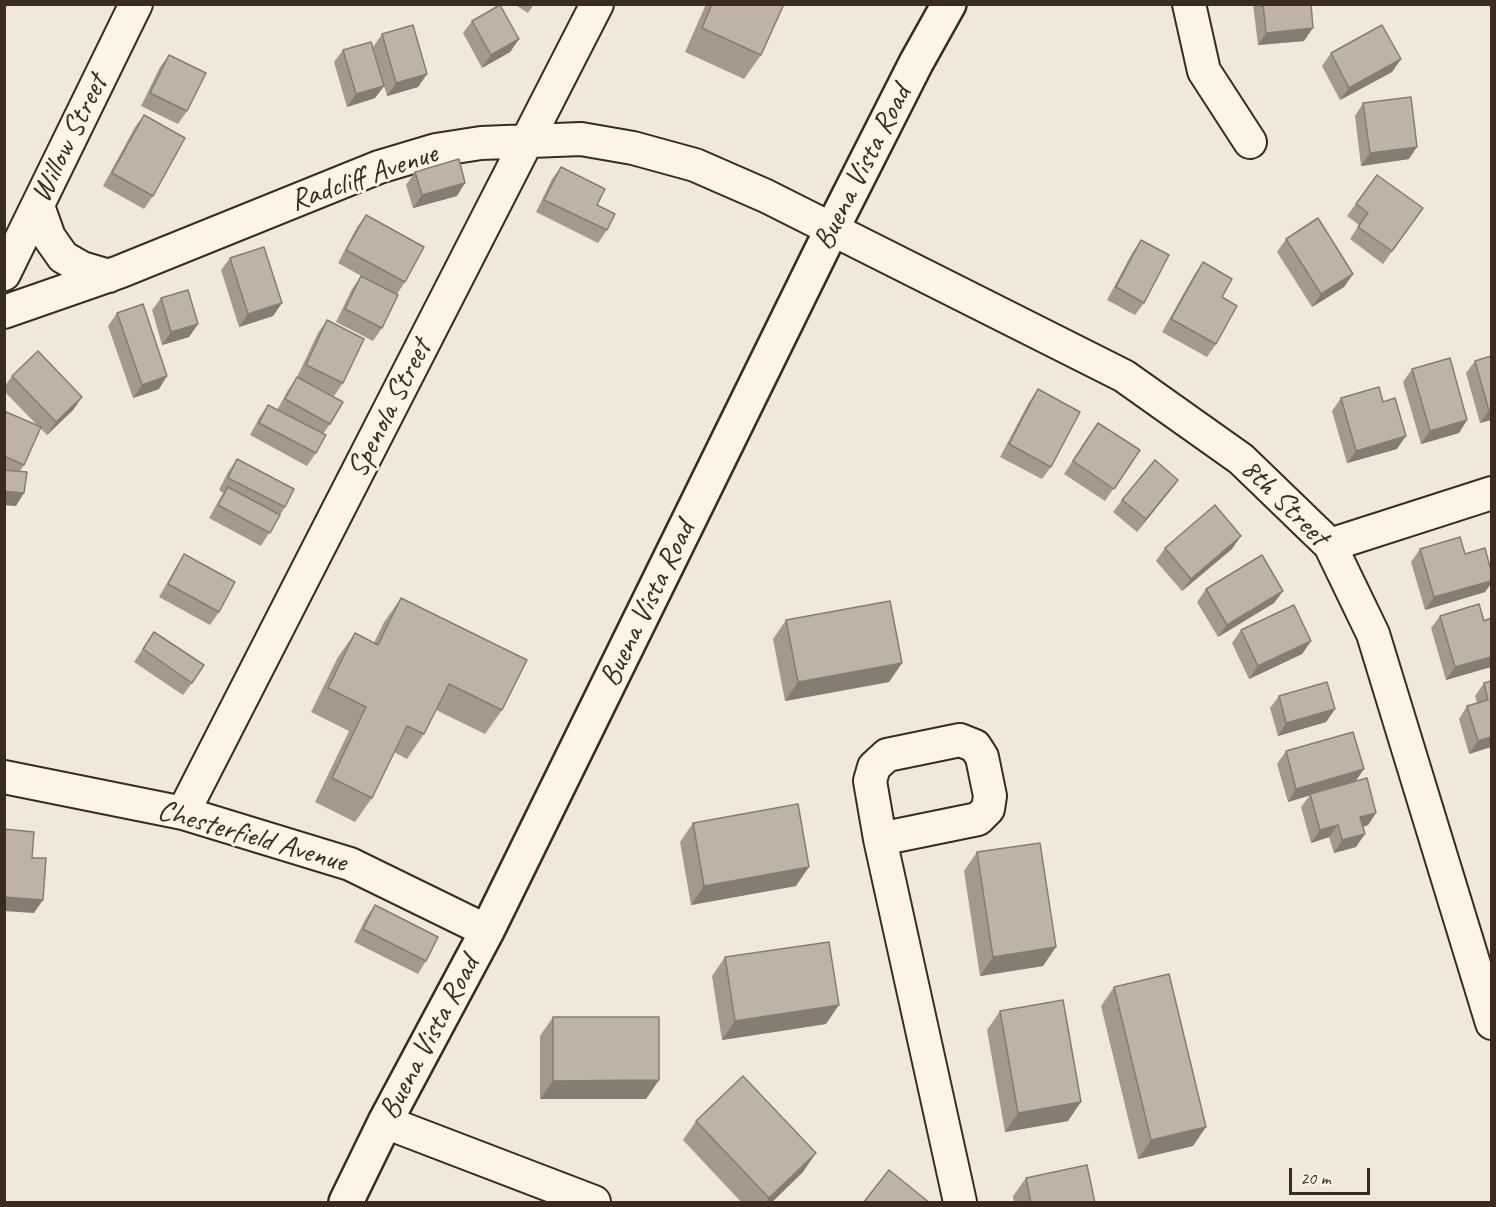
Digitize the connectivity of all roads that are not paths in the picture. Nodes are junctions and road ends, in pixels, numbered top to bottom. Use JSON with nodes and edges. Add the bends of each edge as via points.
{"nodes":[{"id":1,"x":136,"y":4,"type":"edge"},
{"id":2,"x":597,"y":4,"type":"edge"},
{"id":3,"x":949,"y":4,"type":"edge"},
{"id":4,"x":1189,"y":4,"type":"edge"},
{"id":5,"x":528,"y":139,"type":"junction"},
{"id":6,"x":1250,"y":142,"type":"dead end"},
{"id":7,"x":38,"y":206,"type":"junction"},
{"id":8,"x":831,"y":231,"type":"junction"},
{"id":9,"x":4,"y":274,"type":"edge"},
{"id":10,"x":109,"y":276,"type":"junction"},
{"id":11,"x":4,"y":312,"type":"edge"},
{"id":12,"x":1491,"y":493,"type":"edge"},
{"id":13,"x":1330,"y":545,"type":"junction"},
{"id":14,"x":4,"y":777,"type":"edge"},
{"id":15,"x":183,"y":813,"type":"junction"},
{"id":16,"x":880,"y":838,"type":"dead end"},
{"id":17,"x":487,"y":931,"type":"junction"},
{"id":18,"x":1491,"y":1023,"type":"edge"},
{"id":19,"x":385,"y":1122,"type":"junction"},
{"id":20,"x":346,"y":1203,"type":"edge"},
{"id":21,"x":594,"y":1203,"type":"edge"},
{"id":22,"x":960,"y":1203,"type":"edge"}],
"edges":[{"from":1,"to":7,"type":"street","name":"Willow Street"},
{"from":2,"to":5,"type":"street","name":"Spenola Street"},
{"from":3,"to":8,"type":"main road","name":"Buena Vista Road"},
{"from":4,"to":6,"type":"street","via":[[1204,70]]},
{"from":5,"to":8,"type":"street","name":"Radcliff Avenue","via":[[581,139],[695,165],[766,196]]},
{"from":5,"to":10,"type":"street","name":"Radcliff Avenue","via":[[436,150],[379,167]]},
{"from":5,"to":15,"type":"street","name":"Spenola Street"},
{"from":7,"to":9,"type":"street","name":"Willow Street"},
{"from":7,"to":10,"type":"street","via":[[49,237],[63,257]]},
{"from":8,"to":13,"type":"street","name":"8th Street","via":[[1125,376],[1241,459]]},
{"from":8,"to":17,"type":"main road","name":"Buena Vista Road"},
{"from":10,"to":11,"type":"street","name":"Radcliff Avenue"},
{"from":12,"to":13,"type":"street"},
{"from":13,"to":18,"type":"street","name":"8th Street","via":[[1373,634]]},
{"from":14,"to":15,"type":"street","name":"Chesterfield Avenue"},
{"from":15,"to":17,"type":"street","name":"Chesterfield Avenue","via":[[350,864]]},
{"from":16,"to":22,"type":"street"},
{"from":17,"to":19,"type":"main road","name":"Buena Vista Road"},
{"from":19,"to":20,"type":"main road","name":"Buena Vista Road"},
{"from":19,"to":21,"type":"street"}]}
